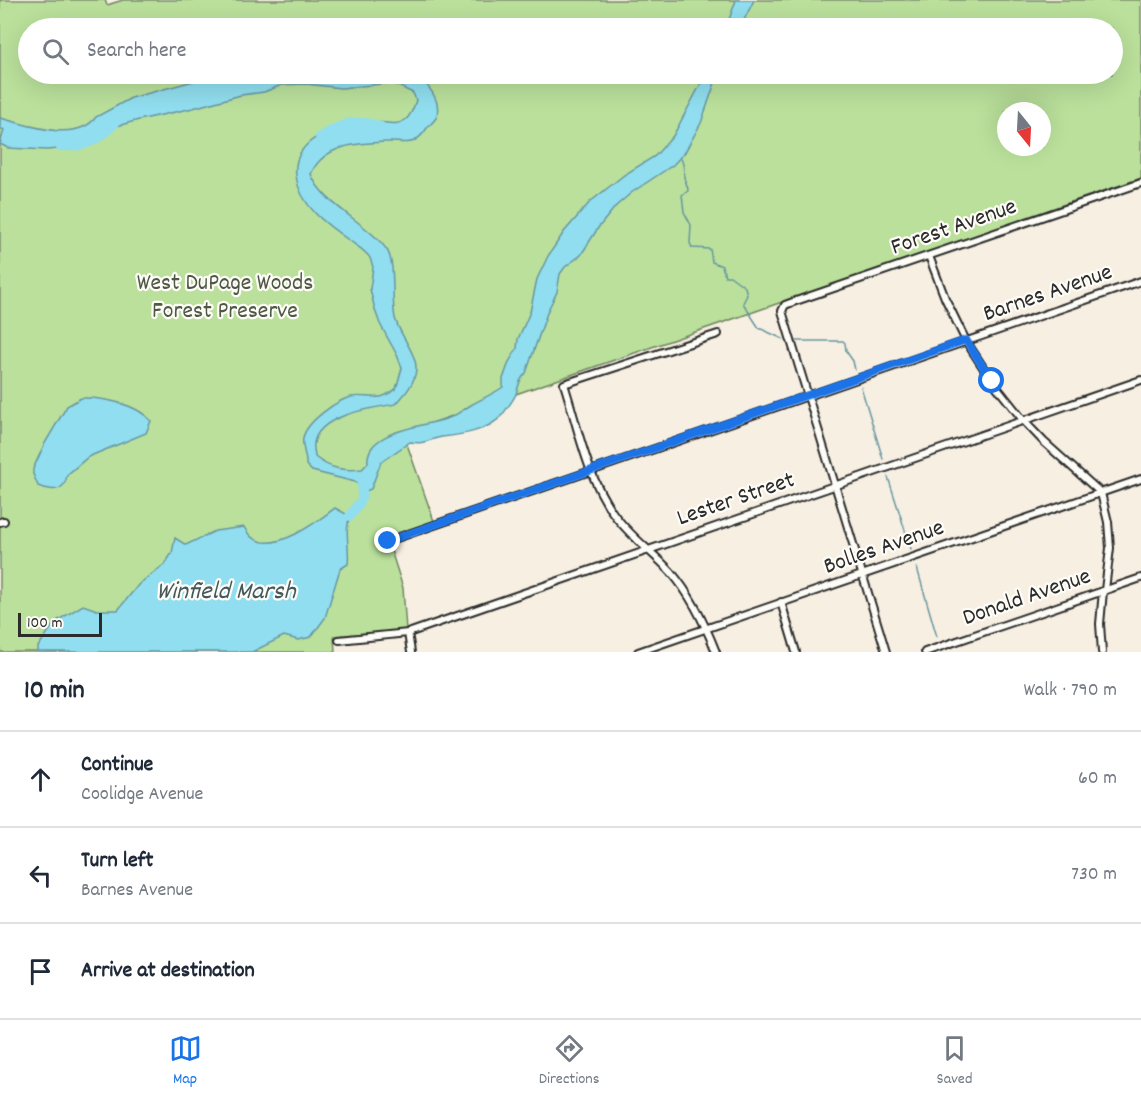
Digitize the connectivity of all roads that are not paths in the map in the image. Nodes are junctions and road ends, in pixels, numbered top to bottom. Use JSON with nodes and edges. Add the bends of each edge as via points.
{"nodes":[{"id":1,"x":1141,"y":183,"type":"edge"},
{"id":2,"x":928,"y":256,"type":"junction"},
{"id":3,"x":1141,"y":281,"type":"edge"},
{"id":4,"x":718,"y":334,"type":"dead end"},
{"id":5,"x":966,"y":340,"type":"junction"},
{"id":6,"x":1141,"y":380,"type":"edge"},
{"id":7,"x":807,"y":395,"type":"junction"},
{"id":8,"x":1023,"y":420,"type":"junction"},
{"id":9,"x":591,"y":469,"type":"junction"},
{"id":10,"x":1141,"y":479,"type":"edge"},
{"id":11,"x":835,"y":484,"type":"junction"},
{"id":12,"x":1101,"y":493,"type":"junction"},
{"id":13,"x":388,"y":541,"type":"dead end"},
{"id":14,"x":646,"y":549,"type":"junction"},
{"id":15,"x":862,"y":574,"type":"junction"},
{"id":16,"x":1141,"y":578,"type":"edge"},
{"id":17,"x":1104,"y":591,"type":"junction"},
{"id":18,"x":781,"y":602,"type":"junction"},
{"id":19,"x":705,"y":628,"type":"junction"},
{"id":20,"x":408,"y":633,"type":"junction"},
{"id":21,"x":339,"y":640,"type":"dead end"},
{"id":22,"x":411,"y":652,"type":"edge"},
{"id":23,"x":638,"y":652,"type":"edge"},
{"id":24,"x":716,"y":652,"type":"edge"},
{"id":25,"x":796,"y":652,"type":"edge"},
{"id":26,"x":886,"y":652,"type":"edge"},
{"id":27,"x":926,"y":652,"type":"edge"},
{"id":28,"x":1102,"y":652,"type":"edge"}],
"edges":[{"from":1,"to":2,"type":"street","name":"Forest Avenue"},
{"from":2,"to":5,"type":"street"},
{"from":2,"to":7,"type":"street","name":"Forest Avenue","via":[[785,305],[782,311]]},
{"from":3,"to":5,"type":"street","name":"Barnes Avenue"},
{"from":4,"to":9,"type":"street","via":[[564,384]]},
{"from":5,"to":7,"type":"street","name":"Barnes Avenue"},
{"from":5,"to":8,"type":"street"},
{"from":6,"to":8,"type":"street","name":"Lester Street"},
{"from":7,"to":9,"type":"street","name":"Barnes Avenue"},
{"from":7,"to":11,"type":"street"},
{"from":8,"to":11,"type":"street","name":"Lester Street"},
{"from":8,"to":12,"type":"street"},
{"from":9,"to":13,"type":"street","name":"Barnes Avenue"},
{"from":9,"to":14,"type":"street","via":[[612,512]]},
{"from":10,"to":12,"type":"street","name":"Bolles Avenue"},
{"from":11,"to":14,"type":"street","name":"Lester Street"},
{"from":11,"to":15,"type":"street"},
{"from":12,"to":15,"type":"street","name":"Bolles Avenue"},
{"from":12,"to":17,"type":"street","via":[[1109,539]]},
{"from":14,"to":19,"type":"street","via":[[682,586]]},
{"from":14,"to":20,"type":"street","name":"Lester Street"},
{"from":15,"to":18,"type":"street","name":"Bolles Avenue"},
{"from":15,"to":26,"type":"street"},
{"from":16,"to":17,"type":"street","name":"Donald Avenue"},
{"from":17,"to":27,"type":"street","name":"Donald Avenue"},
{"from":17,"to":28,"type":"street"},
{"from":18,"to":19,"type":"street","name":"Bolles Avenue"},
{"from":18,"to":25,"type":"street"},
{"from":19,"to":23,"type":"street","name":"Bolles Avenue"},
{"from":19,"to":24,"type":"street"},
{"from":20,"to":21,"type":"street","name":"Lester Street"},
{"from":20,"to":22,"type":"street"}]}
